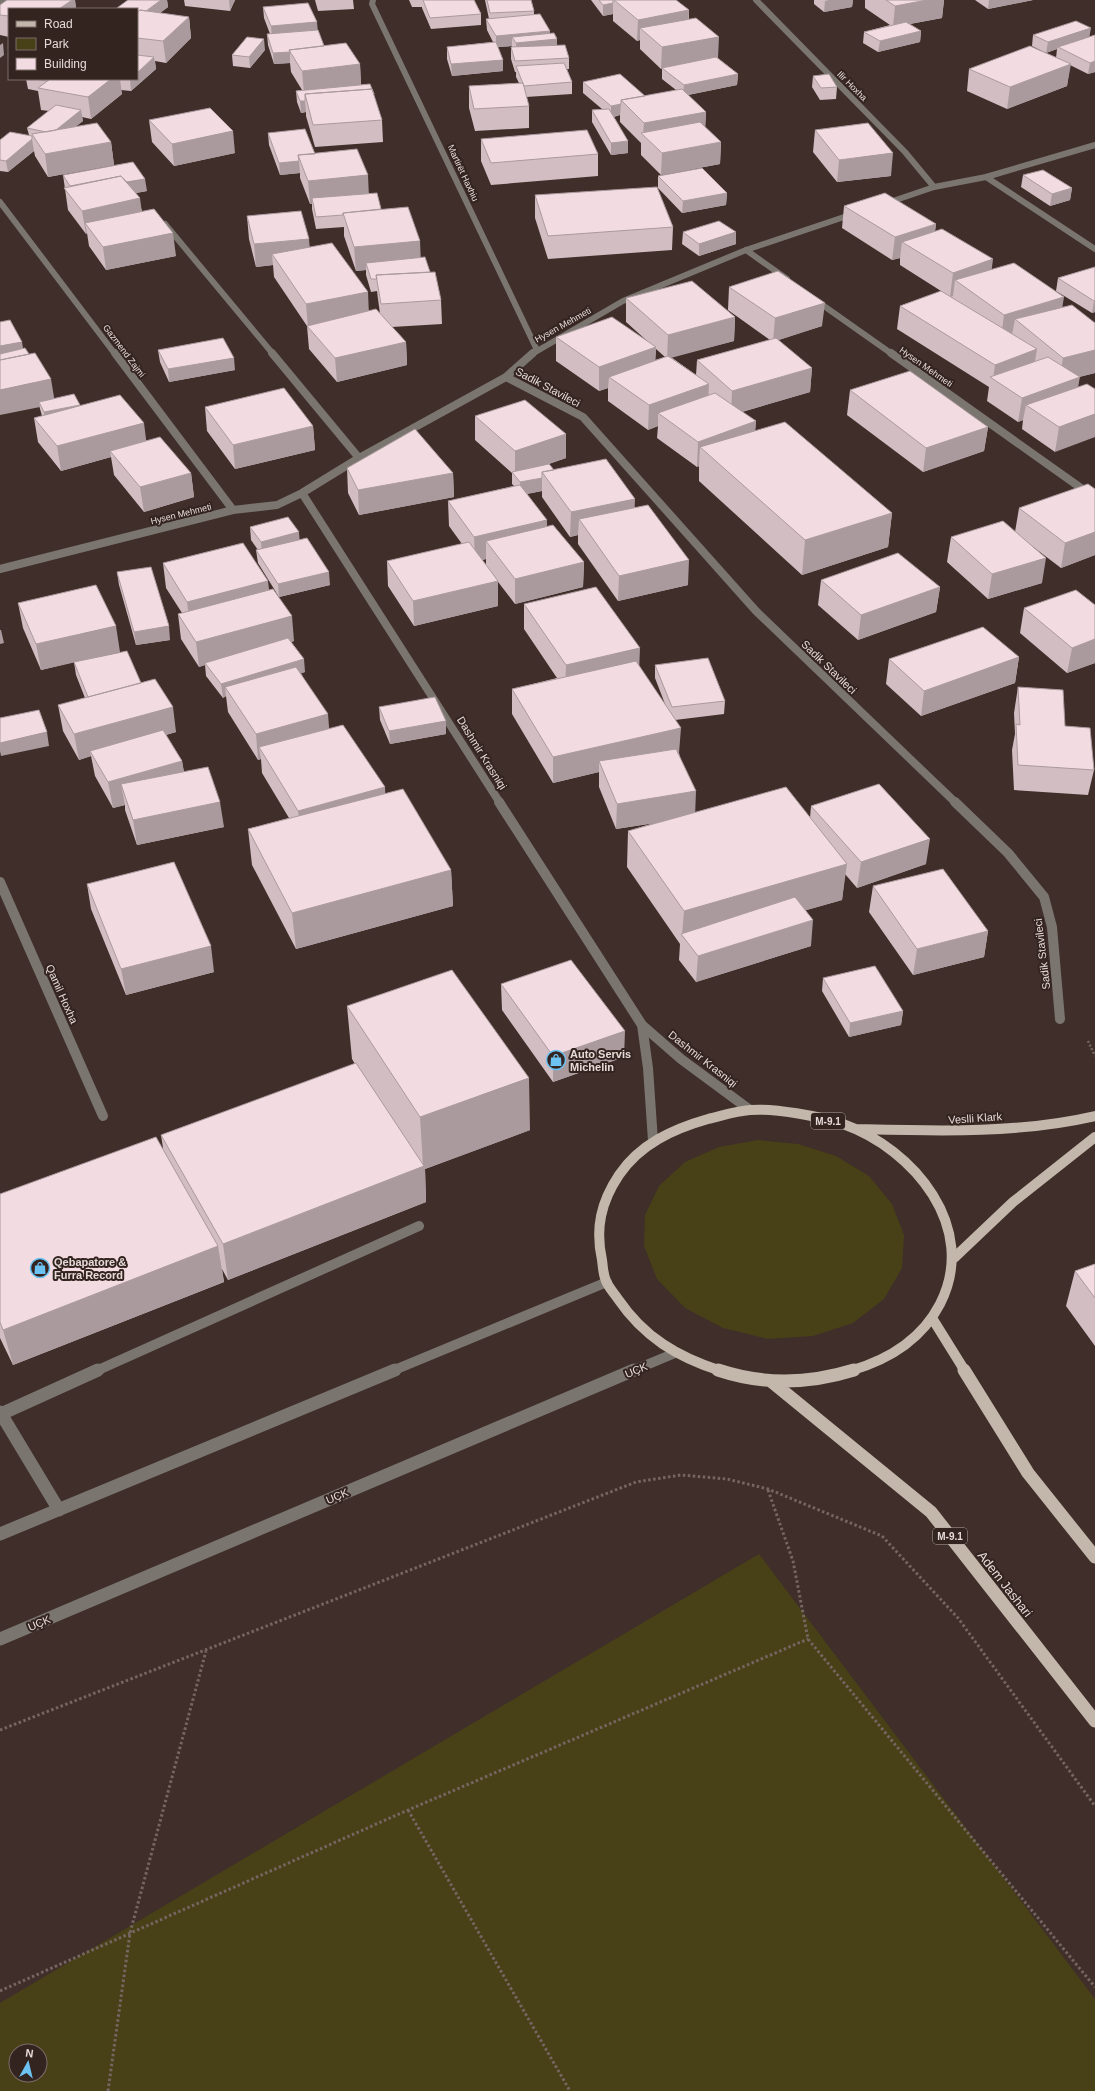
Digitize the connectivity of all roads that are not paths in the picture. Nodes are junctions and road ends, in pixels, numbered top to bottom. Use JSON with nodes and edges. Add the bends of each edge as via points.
{"nodes":[{"id":1,"x":3,"y":0,"type":"edge"},
{"id":2,"x":756,"y":0,"type":"edge"},
{"id":3,"x":0,"y":2,"type":"edge"},
{"id":4,"x":373,"y":2,"type":"edge"},
{"id":5,"x":1095,"y":145,"type":"edge"},
{"id":6,"x":986,"y":177,"type":"junction"},
{"id":7,"x":934,"y":187,"type":"junction"},
{"id":8,"x":0,"y":202,"type":"edge"},
{"id":9,"x":874,"y":208,"type":"edge"},
{"id":10,"x":866,"y":210,"type":"edge"},
{"id":11,"x":161,"y":218,"type":"edge"},
{"id":12,"x":1095,"y":249,"type":"edge"},
{"id":13,"x":746,"y":250,"type":"junction"},
{"id":14,"x":791,"y":282,"type":"edge"},
{"id":15,"x":810,"y":296,"type":"edge"},
{"id":16,"x":536,"y":350,"type":"junction"},
{"id":17,"x":506,"y":377,"type":"junction"},
{"id":18,"x":359,"y":458,"type":"junction"},
{"id":19,"x":302,"y":493,"type":"junction"},
{"id":20,"x":1095,"y":498,"type":"edge"},
{"id":21,"x":233,"y":510,"type":"junction"},
{"id":22,"x":0,"y":569,"type":"edge"},
{"id":23,"x":0,"y":882,"type":"edge"},
{"id":24,"x":1060,"y":1019,"type":"dead end"},
{"id":25,"x":642,"y":1026,"type":"junction"},
{"id":26,"x":750,"y":1110,"type":"junction"},
{"id":27,"x":103,"y":1116,"type":"dead end"},
{"id":28,"x":1095,"y":1116,"type":"edge"},
{"id":29,"x":856,"y":1129,"type":"junction"},
{"id":30,"x":1095,"y":1137,"type":"edge"},
{"id":31,"x":653,"y":1141,"type":"junction"},
{"id":32,"x":419,"y":1226,"type":"dead end"},
{"id":33,"x":954,"y":1258,"type":"junction"},
{"id":34,"x":606,"y":1282,"type":"junction"},
{"id":35,"x":932,"y":1318,"type":"junction"},
{"id":36,"x":675,"y":1353,"type":"junction"},
{"id":37,"x":772,"y":1382,"type":"junction"},
{"id":38,"x":0,"y":1413,"type":"edge"},
{"id":39,"x":59,"y":1510,"type":"junction"},
{"id":40,"x":0,"y":1534,"type":"edge"},
{"id":41,"x":1090,"y":1545,"type":"edge"},
{"id":42,"x":1095,"y":1557,"type":"edge"},
{"id":43,"x":0,"y":1640,"type":"edge"},
{"id":44,"x":1095,"y":1721,"type":"edge"}],
"edges":[{"from":1,"to":3,"type":"street"},
{"from":2,"to":7,"type":"street","name":"Ilir Hoxha","via":[[905,152]]},
{"from":4,"to":16,"type":"street","name":"Martirët Haxhiu"},
{"from":5,"to":6,"type":"street"},
{"from":6,"to":7,"type":"street"},
{"from":6,"to":12,"type":"street"},
{"from":7,"to":9,"type":"street"},
{"from":8,"to":21,"type":"street","name":"Gazmend Zajmi"},
{"from":10,"to":13,"type":"street","name":"Hysen Mehmeti"},
{"from":11,"to":18,"type":"street"},
{"from":13,"to":14,"type":"street"},
{"from":13,"to":16,"type":"street","name":"Hysen Mehmeti","via":[[623,301]]},
{"from":15,"to":20,"type":"street","name":"Hysen Mehmeti"},
{"from":16,"to":17,"type":"street","name":"Hysen Mehmeti"},
{"from":17,"to":18,"type":"street","name":"Hysen Mehmeti"},
{"from":17,"to":24,"type":"street","name":"Sadik Stavileci","via":[[583,417],[756,611],[1008,853],[1044,897],[1052,927]]},
{"from":18,"to":19,"type":"street","name":"Hysen Mehmeti"},
{"from":19,"to":21,"type":"street","name":"Hysen Mehmeti","via":[[277,505]]},
{"from":19,"to":25,"type":"street","name":"Dashmir Krasniqi"},
{"from":21,"to":22,"type":"street","name":"Hysen Mehmeti"},
{"from":23,"to":27,"type":"street","name":"Qamil Hoxha"},
{"from":25,"to":26,"type":"street","name":"Dashmir Krasniqi"},
{"from":25,"to":31,"type":"street","name":"Dashmir Krasniqi"},
{"from":26,"to":29,"type":"main road","number":"M-9.1","via":[[804,1114]]},
{"from":26,"to":31,"type":"main road","number":"M-9.1","via":[[698,1120]]},
{"from":28,"to":29,"type":"main road","name":"Veslli Klark","number":"M-9.1","via":[[1064,1123],[955,1132]]},
{"from":29,"to":33,"type":"main road","number":"M-9.1","via":[[900,1156],[929,1186],[948,1220]]},
{"from":30,"to":33,"type":"main road","via":[[1013,1202]]},
{"from":31,"to":34,"type":"main road","number":"M-9.1","via":[[622,1169],[602,1204],[597,1243]]},
{"from":32,"to":38,"type":"street"},
{"from":33,"to":35,"type":"main road","number":"M-9.1","via":[[948,1289]]},
{"from":34,"to":36,"type":"main road","number":"M-9.1","via":[[634,1322]]},
{"from":34,"to":39,"type":"street"},
{"from":35,"to":37,"type":"main road","number":"M-9.1","via":[[904,1346],[866,1367],[821,1380]]},
{"from":35,"to":41,"type":"main road","via":[[1028,1473]]},
{"from":36,"to":37,"type":"main road","number":"M-9.1","via":[[722,1373]]},
{"from":36,"to":43,"type":"street","name":"UÇK"},
{"from":37,"to":44,"type":"main road","name":"Adem Jashari","number":"M-9.1","via":[[931,1512]]},
{"from":38,"to":39,"type":"street"},
{"from":39,"to":40,"type":"street"},
{"from":41,"to":42,"type":"main road"}]}
